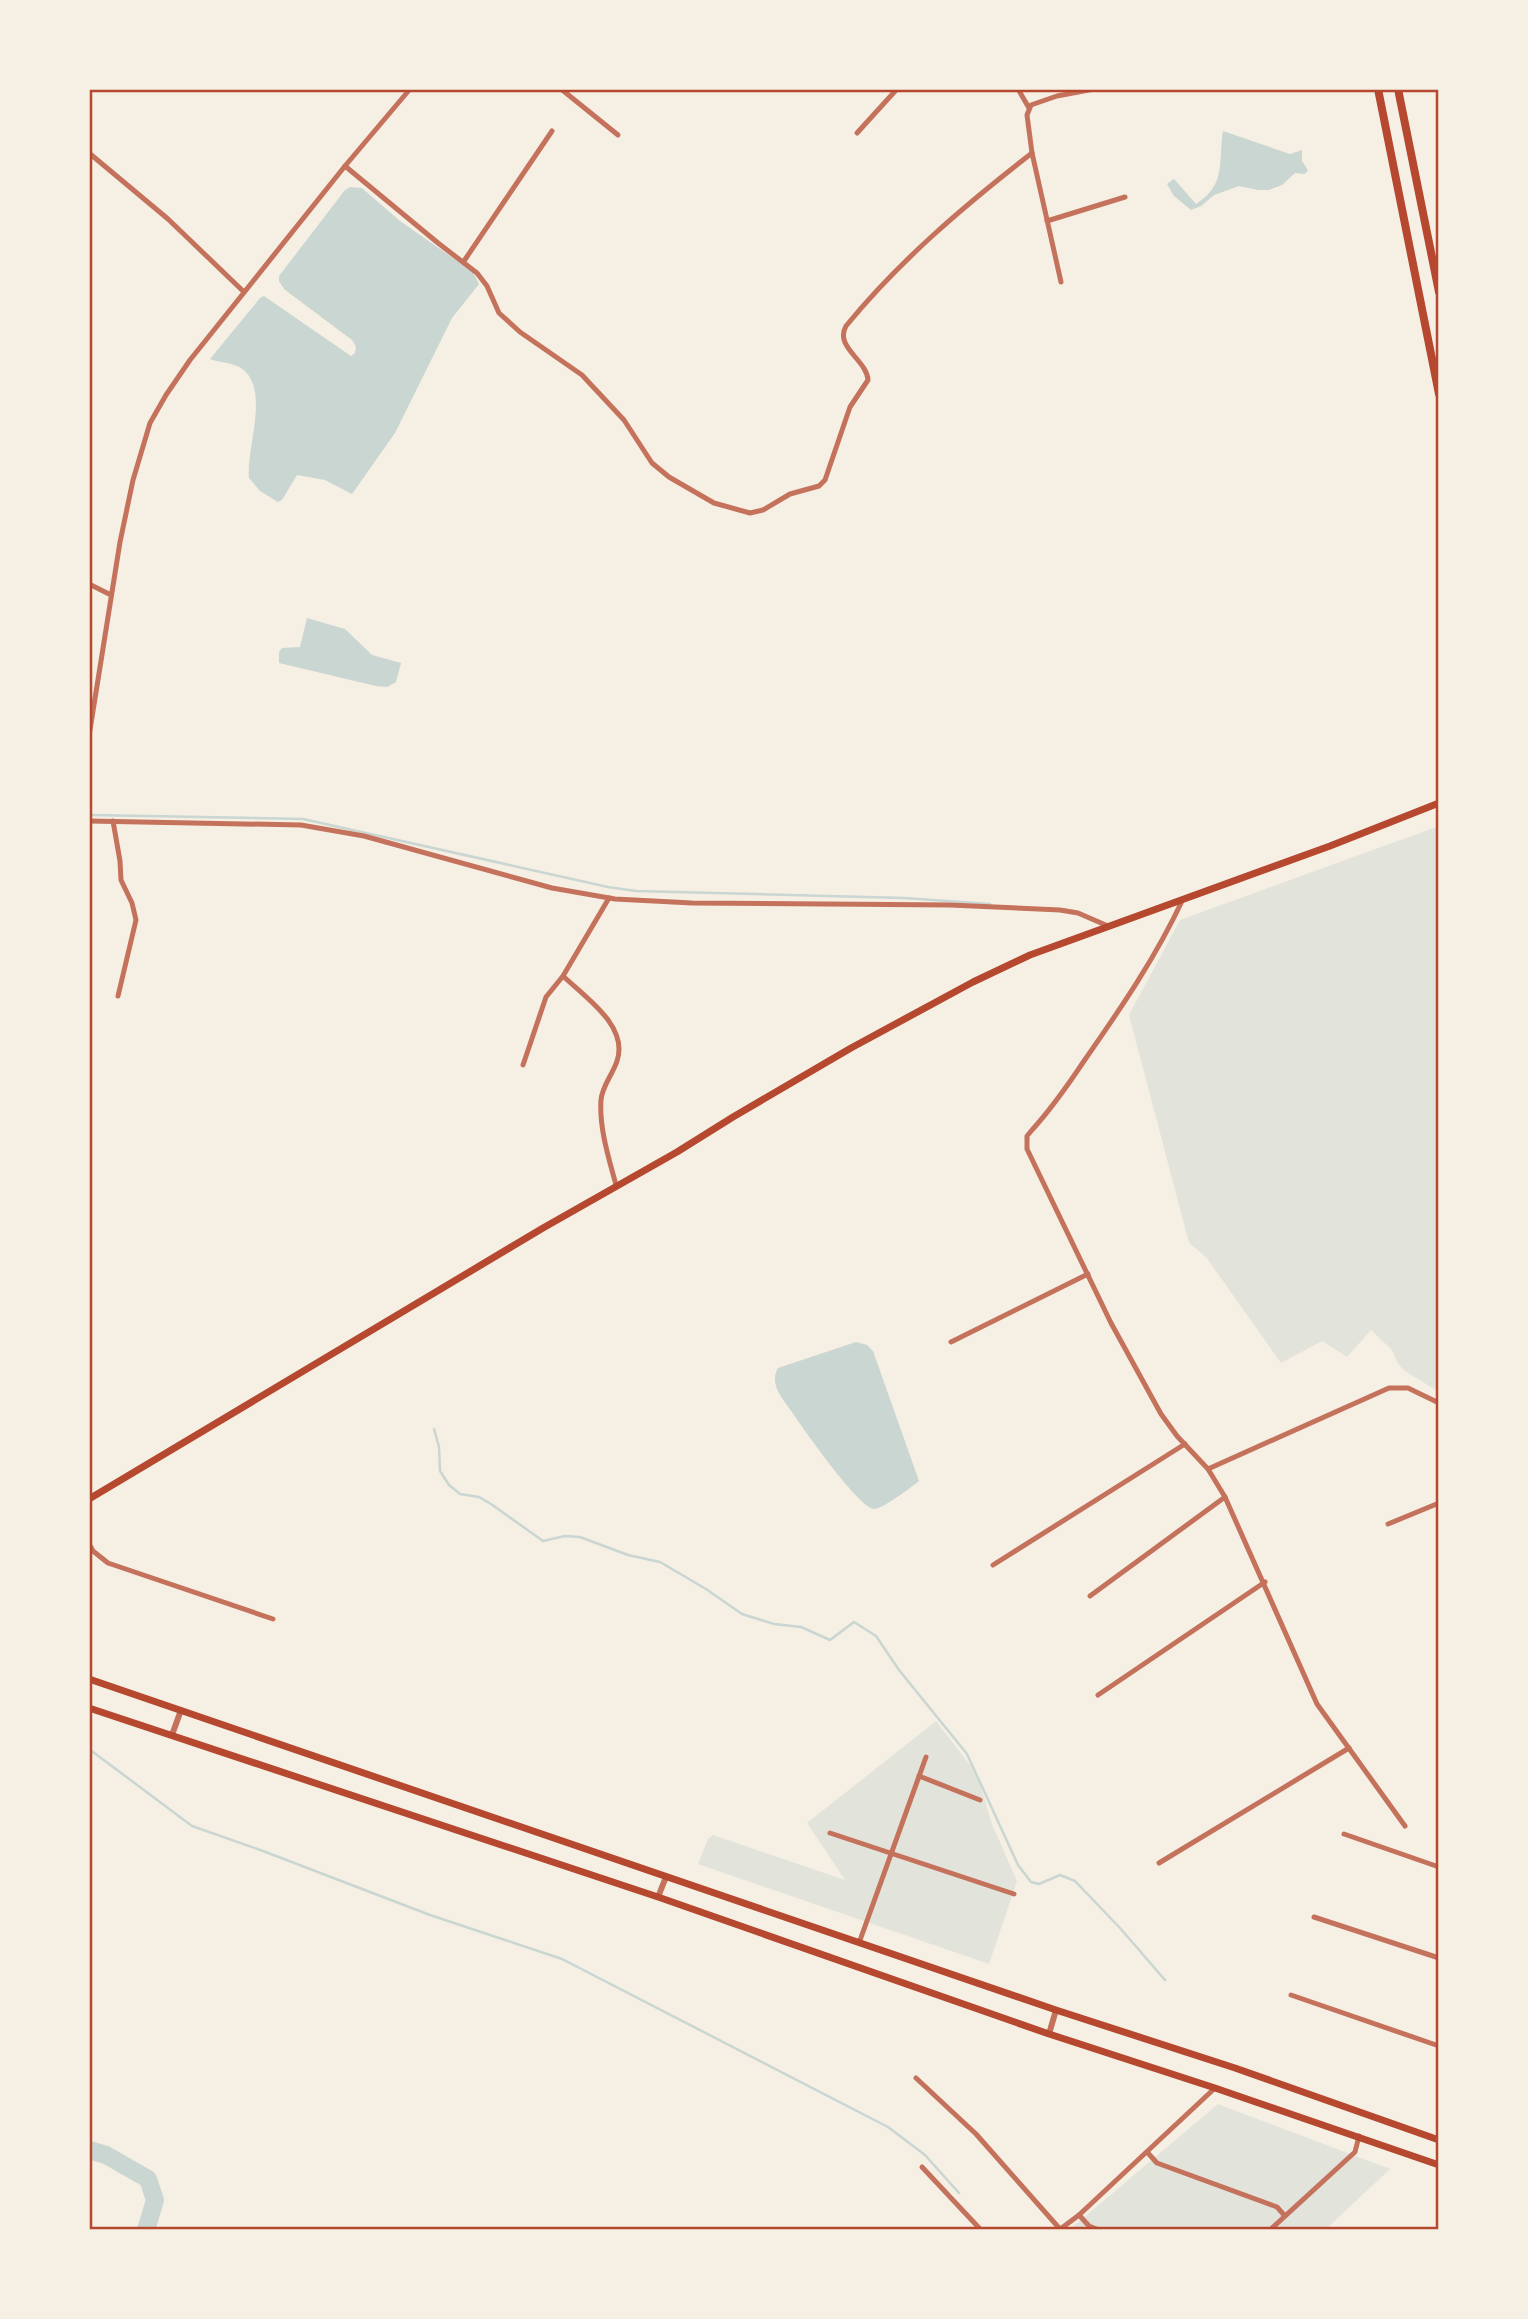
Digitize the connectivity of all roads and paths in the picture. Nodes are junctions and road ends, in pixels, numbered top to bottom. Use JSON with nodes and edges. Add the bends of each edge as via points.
{"nodes":[{"id":1,"x":410,"y":89,"type":"edge"},
{"id":2,"x":561,"y":89,"type":"edge"},
{"id":3,"x":897,"y":89,"type":"edge"},
{"id":4,"x":1018,"y":89,"type":"edge"},
{"id":5,"x":1094,"y":89,"type":"edge"},
{"id":6,"x":1378,"y":89,"type":"edge"},
{"id":7,"x":1398,"y":89,"type":"edge"},
{"id":8,"x":1028,"y":108,"type":"junction"},
{"id":9,"x":552,"y":131,"type":"dead end"},
{"id":10,"x":857,"y":133,"type":"dead end"},
{"id":11,"x":618,"y":135,"type":"dead end"},
{"id":12,"x":89,"y":153,"type":"edge"},
{"id":13,"x":1032,"y":153,"type":"junction"},
{"id":14,"x":345,"y":166,"type":"junction"},
{"id":15,"x":1125,"y":197,"type":"dead end"},
{"id":16,"x":1047,"y":221,"type":"junction"},
{"id":17,"x":464,"y":261,"type":"junction"},
{"id":18,"x":1061,"y":282,"type":"dead end"},
{"id":19,"x":244,"y":292,"type":"junction"},
{"id":20,"x":1439,"y":292,"type":"edge"},
{"id":21,"x":1439,"y":394,"type":"edge"},
{"id":22,"x":89,"y":584,"type":"edge"},
{"id":23,"x":111,"y":595,"type":"junction"},
{"id":24,"x":89,"y":736,"type":"edge"},
{"id":25,"x":1439,"y":803,"type":"edge"},
{"id":26,"x":89,"y":821,"type":"edge"},
{"id":27,"x":113,"y":821,"type":"junction"},
{"id":28,"x":609,"y":898,"type":"junction"},
{"id":29,"x":1184,"y":899,"type":"junction"},
{"id":30,"x":1108,"y":926,"type":"junction"},
{"id":31,"x":563,"y":976,"type":"junction"},
{"id":32,"x":118,"y":996,"type":"dead end"},
{"id":33,"x":523,"y":1065,"type":"dead end"},
{"id":34,"x":616,"y":1185,"type":"junction"},
{"id":35,"x":1088,"y":1274,"type":"junction"},
{"id":36,"x":951,"y":1342,"type":"dead end"},
{"id":37,"x":1439,"y":1403,"type":"edge"},
{"id":38,"x":1185,"y":1444,"type":"junction"},
{"id":39,"x":1208,"y":1469,"type":"junction"},
{"id":40,"x":1225,"y":1497,"type":"junction"},
{"id":41,"x":89,"y":1499,"type":"edge"},
{"id":42,"x":1439,"y":1503,"type":"edge"},
{"id":43,"x":1388,"y":1524,"type":"dead end"},
{"id":44,"x":89,"y":1544,"type":"edge"},
{"id":45,"x":993,"y":1565,"type":"dead end"},
{"id":46,"x":1265,"y":1582,"type":"junction"},
{"id":47,"x":1090,"y":1596,"type":"dead end"},
{"id":48,"x":273,"y":1619,"type":"dead end"},
{"id":49,"x":89,"y":1679,"type":"edge"},
{"id":50,"x":1098,"y":1695,"type":"dead end"},
{"id":51,"x":89,"y":1708,"type":"edge"},
{"id":52,"x":181,"y":1710,"type":"junction"},
{"id":53,"x":172,"y":1735,"type":"junction"},
{"id":54,"x":1349,"y":1748,"type":"junction"},
{"id":55,"x":926,"y":1757,"type":"dead end"},
{"id":56,"x":919,"y":1776,"type":"junction"},
{"id":57,"x":980,"y":1800,"type":"dead end"},
{"id":58,"x":1405,"y":1826,"type":"dead end"},
{"id":59,"x":831,"y":1833,"type":"dead end"},
{"id":60,"x":1344,"y":1834,"type":"dead end"},
{"id":61,"x":891,"y":1854,"type":"junction"},
{"id":62,"x":1159,"y":1863,"type":"dead end"},
{"id":63,"x":1439,"y":1867,"type":"edge"},
{"id":64,"x":666,"y":1877,"type":"junction"},
{"id":65,"x":1014,"y":1894,"type":"dead end"},
{"id":66,"x":658,"y":1897,"type":"junction"},
{"id":67,"x":1314,"y":1917,"type":"dead end"},
{"id":68,"x":859,"y":1943,"type":"junction"},
{"id":69,"x":1439,"y":1958,"type":"edge"},
{"id":70,"x":1291,"y":1995,"type":"dead end"},
{"id":71,"x":1056,"y":2010,"type":"junction"},
{"id":72,"x":1049,"y":2034,"type":"junction"},
{"id":73,"x":1439,"y":2046,"type":"edge"},
{"id":74,"x":916,"y":2078,"type":"dead end"},
{"id":75,"x":1215,"y":2088,"type":"junction"},
{"id":76,"x":1359,"y":2137,"type":"junction"},
{"id":77,"x":1438,"y":2139,"type":"edge"},
{"id":78,"x":1147,"y":2152,"type":"junction"},
{"id":79,"x":1439,"y":2165,"type":"edge"},
{"id":80,"x":922,"y":2167,"type":"dead end"},
{"id":81,"x":1079,"y":2215,"type":"junction"},
{"id":82,"x":1285,"y":2216,"type":"junction"},
{"id":83,"x":1060,"y":2229,"type":"edge"},
{"id":84,"x":981,"y":2230,"type":"edge"},
{"id":85,"x":1099,"y":2230,"type":"edge"},
{"id":86,"x":1270,"y":2230,"type":"edge"}],
"edges":[{"from":1,"to":14,"type":"street"},
{"from":2,"to":11,"type":"street"},
{"from":3,"to":10,"type":"street"},
{"from":4,"to":8,"type":"street"},
{"from":5,"to":8,"type":"street","via":[[1042,100]]},
{"from":6,"to":21,"type":"main road"},
{"from":7,"to":20,"type":"main road"},
{"from":8,"to":13,"type":"street"},
{"from":9,"to":17,"type":"street"},
{"from":12,"to":19,"type":"street","via":[[169,219]]},
{"from":13,"to":16,"type":"street"},
{"from":13,"to":17,"type":"street","via":[[918,249],[846,326],[843,340],[869,380],[850,407],[825,480],[757,512],[715,503],[659,470],[624,420],[582,375],[499,313],[482,279]]},
{"from":14,"to":17,"type":"street"},
{"from":14,"to":19,"type":"street"},
{"from":15,"to":16,"type":"street"},
{"from":16,"to":18,"type":"street"},
{"from":19,"to":23,"type":"street","via":[[176,379],[150,423],[132,480]]},
{"from":22,"to":23,"type":"street"},
{"from":23,"to":24,"type":"street"},
{"from":25,"to":29,"type":"main road"},
{"from":26,"to":27,"type":"street"},
{"from":27,"to":28,"type":"street","via":[[301,825],[364,836],[520,880]]},
{"from":27,"to":32,"type":"street","via":[[121,880],[136,920]]},
{"from":28,"to":30,"type":"street","via":[[1060,910]]},
{"from":28,"to":31,"type":"street"},
{"from":29,"to":30,"type":"main road"},
{"from":29,"to":35,"type":"street","via":[[1153,960],[1115,1019],[1027,1136],[1027,1149]]},
{"from":30,"to":34,"type":"main road","via":[[973,982]]},
{"from":31,"to":33,"type":"street","via":[[546,996]]},
{"from":31,"to":34,"type":"street","via":[[605,1016],[621,1042],[601,1101]]},
{"from":34,"to":41,"type":"main road"},
{"from":35,"to":36,"type":"street"},
{"from":35,"to":38,"type":"street","via":[[1161,1414]]},
{"from":37,"to":39,"type":"street","via":[[1408,1388],[1390,1388]]},
{"from":38,"to":39,"type":"street"},
{"from":38,"to":45,"type":"street"},
{"from":39,"to":40,"type":"street"},
{"from":40,"to":46,"type":"street"},
{"from":40,"to":47,"type":"street"},
{"from":42,"to":43,"type":"street"},
{"from":44,"to":48,"type":"street","via":[[108,1563]]},
{"from":46,"to":50,"type":"street"},
{"from":46,"to":54,"type":"street","via":[[1317,1704]]},
{"from":49,"to":52,"type":"main road"},
{"from":51,"to":53,"type":"main road"},
{"from":52,"to":53,"type":"street"},
{"from":52,"to":64,"type":"main road"},
{"from":53,"to":66,"type":"main road"},
{"from":54,"to":58,"type":"street"},
{"from":54,"to":62,"type":"street"},
{"from":55,"to":56,"type":"street"},
{"from":56,"to":57,"type":"street"},
{"from":56,"to":61,"type":"street"},
{"from":59,"to":61,"type":"street"},
{"from":60,"to":63,"type":"street"},
{"from":61,"to":65,"type":"street"},
{"from":61,"to":68,"type":"street"},
{"from":64,"to":66,"type":"street"},
{"from":64,"to":68,"type":"main road"},
{"from":66,"to":72,"type":"main road"},
{"from":67,"to":69,"type":"street"},
{"from":68,"to":71,"type":"main road"},
{"from":70,"to":73,"type":"street"},
{"from":71,"to":72,"type":"street"},
{"from":71,"to":77,"type":"main road"},
{"from":72,"to":75,"type":"main road"},
{"from":74,"to":83,"type":"street","via":[[976,2134]]},
{"from":75,"to":76,"type":"main road"},
{"from":75,"to":78,"type":"street"},
{"from":76,"to":79,"type":"main road"},
{"from":76,"to":82,"type":"street","via":[[1355,2152]]},
{"from":78,"to":81,"type":"street"},
{"from":78,"to":82,"type":"street","via":[[1157,2163],[1277,2207]]},
{"from":80,"to":84,"type":"street"},
{"from":81,"to":83,"type":"street"},
{"from":81,"to":85,"type":"street"},
{"from":82,"to":86,"type":"street"}]}
